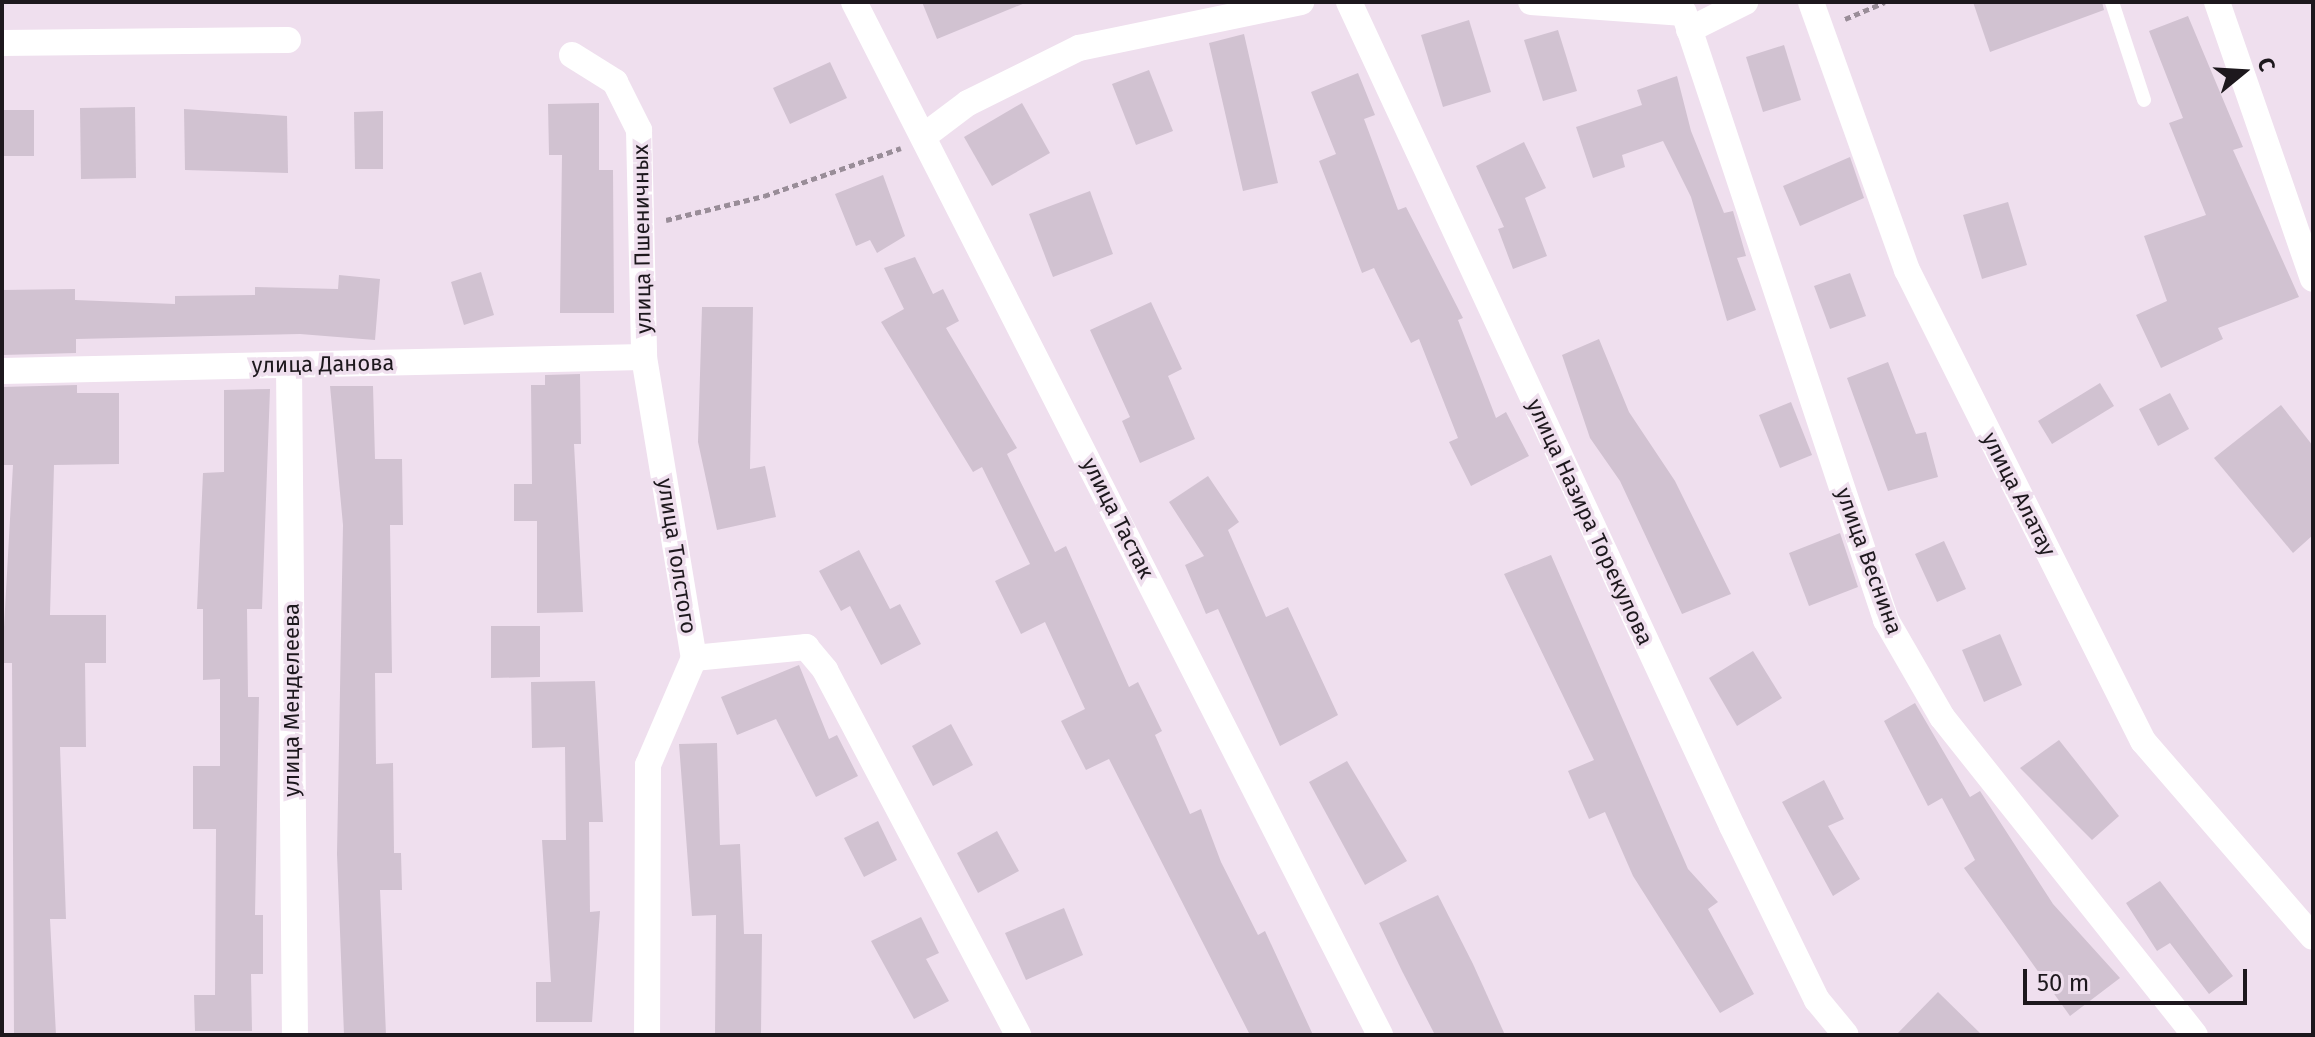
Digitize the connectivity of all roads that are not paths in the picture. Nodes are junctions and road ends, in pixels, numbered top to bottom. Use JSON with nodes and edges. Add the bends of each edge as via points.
{"nodes":[{"id":1,"x":854,"y":2,"type":"edge"},
{"id":2,"x":1301,"y":2,"type":"edge"},
{"id":3,"x":1349,"y":2,"type":"edge"},
{"id":4,"x":1531,"y":2,"type":"edge"},
{"id":5,"x":1745,"y":2,"type":"edge"},
{"id":6,"x":1811,"y":2,"type":"edge"},
{"id":7,"x":2112,"y":2,"type":"edge"},
{"id":8,"x":2217,"y":2,"type":"edge"},
{"id":9,"x":1686,"y":21,"type":"junction"},
{"id":10,"x":288,"y":40,"type":"dead end"},
{"id":11,"x":2,"y":43,"type":"edge"},
{"id":12,"x":572,"y":55,"type":"dead end"},
{"id":13,"x":2144,"y":100,"type":"dead end"},
{"id":14,"x":924,"y":136,"type":"junction"},
{"id":15,"x":2304,"y":240,"type":"edge"},
{"id":16,"x":2313,"y":279,"type":"edge"},
{"id":17,"x":644,"y":357,"type":"junction"},
{"id":18,"x":289,"y":365,"type":"junction"},
{"id":19,"x":2,"y":371,"type":"edge"},
{"id":20,"x":694,"y":658,"type":"junction"},
{"id":21,"x":2313,"y":937,"type":"edge"},
{"id":22,"x":295,"y":1035,"type":"edge"},
{"id":23,"x":647,"y":1035,"type":"edge"},
{"id":24,"x":1018,"y":1035,"type":"edge"},
{"id":25,"x":1380,"y":1035,"type":"edge"},
{"id":26,"x":1846,"y":1035,"type":"edge"},
{"id":27,"x":2195,"y":1035,"type":"edge"}],
"edges":[{"from":1,"to":14,"type":"street","name":"улица Тастак"},
{"from":2,"to":14,"type":"street","via":[[1079,48],[968,103]]},
{"from":3,"to":26,"type":"street","name":"улица Назира Торекулова","via":[[1732,826],[1817,1000]]},
{"from":4,"to":9,"type":"street"},
{"from":5,"to":9,"type":"street"},
{"from":6,"to":21,"type":"street","name":"улица Алатау","via":[[1907,270],[2143,741]]},
{"from":7,"to":13,"type":"lane"},
{"from":8,"to":15,"type":"street"},
{"from":9,"to":27,"type":"street","name":"улица Веснина","via":[[1886,620],[1942,717]]},
{"from":10,"to":11,"type":"street"},
{"from":12,"to":17,"type":"street","name":"улица Пшеничных","via":[[615,82],[639,130]]},
{"from":14,"to":25,"type":"street","name":"улица Тастак"},
{"from":15,"to":16,"type":"street"},
{"from":17,"to":18,"type":"street","name":"улица Данова"},
{"from":17,"to":20,"type":"street","name":"улица Толстого"},
{"from":18,"to":19,"type":"street","name":"улица Данова"},
{"from":18,"to":22,"type":"street","name":"улица Менделеева"},
{"from":20,"to":23,"type":"street","name":"улица Толстого","via":[[648,765]]},
{"from":20,"to":24,"type":"street","via":[[806,647],[825,670]]}]}
